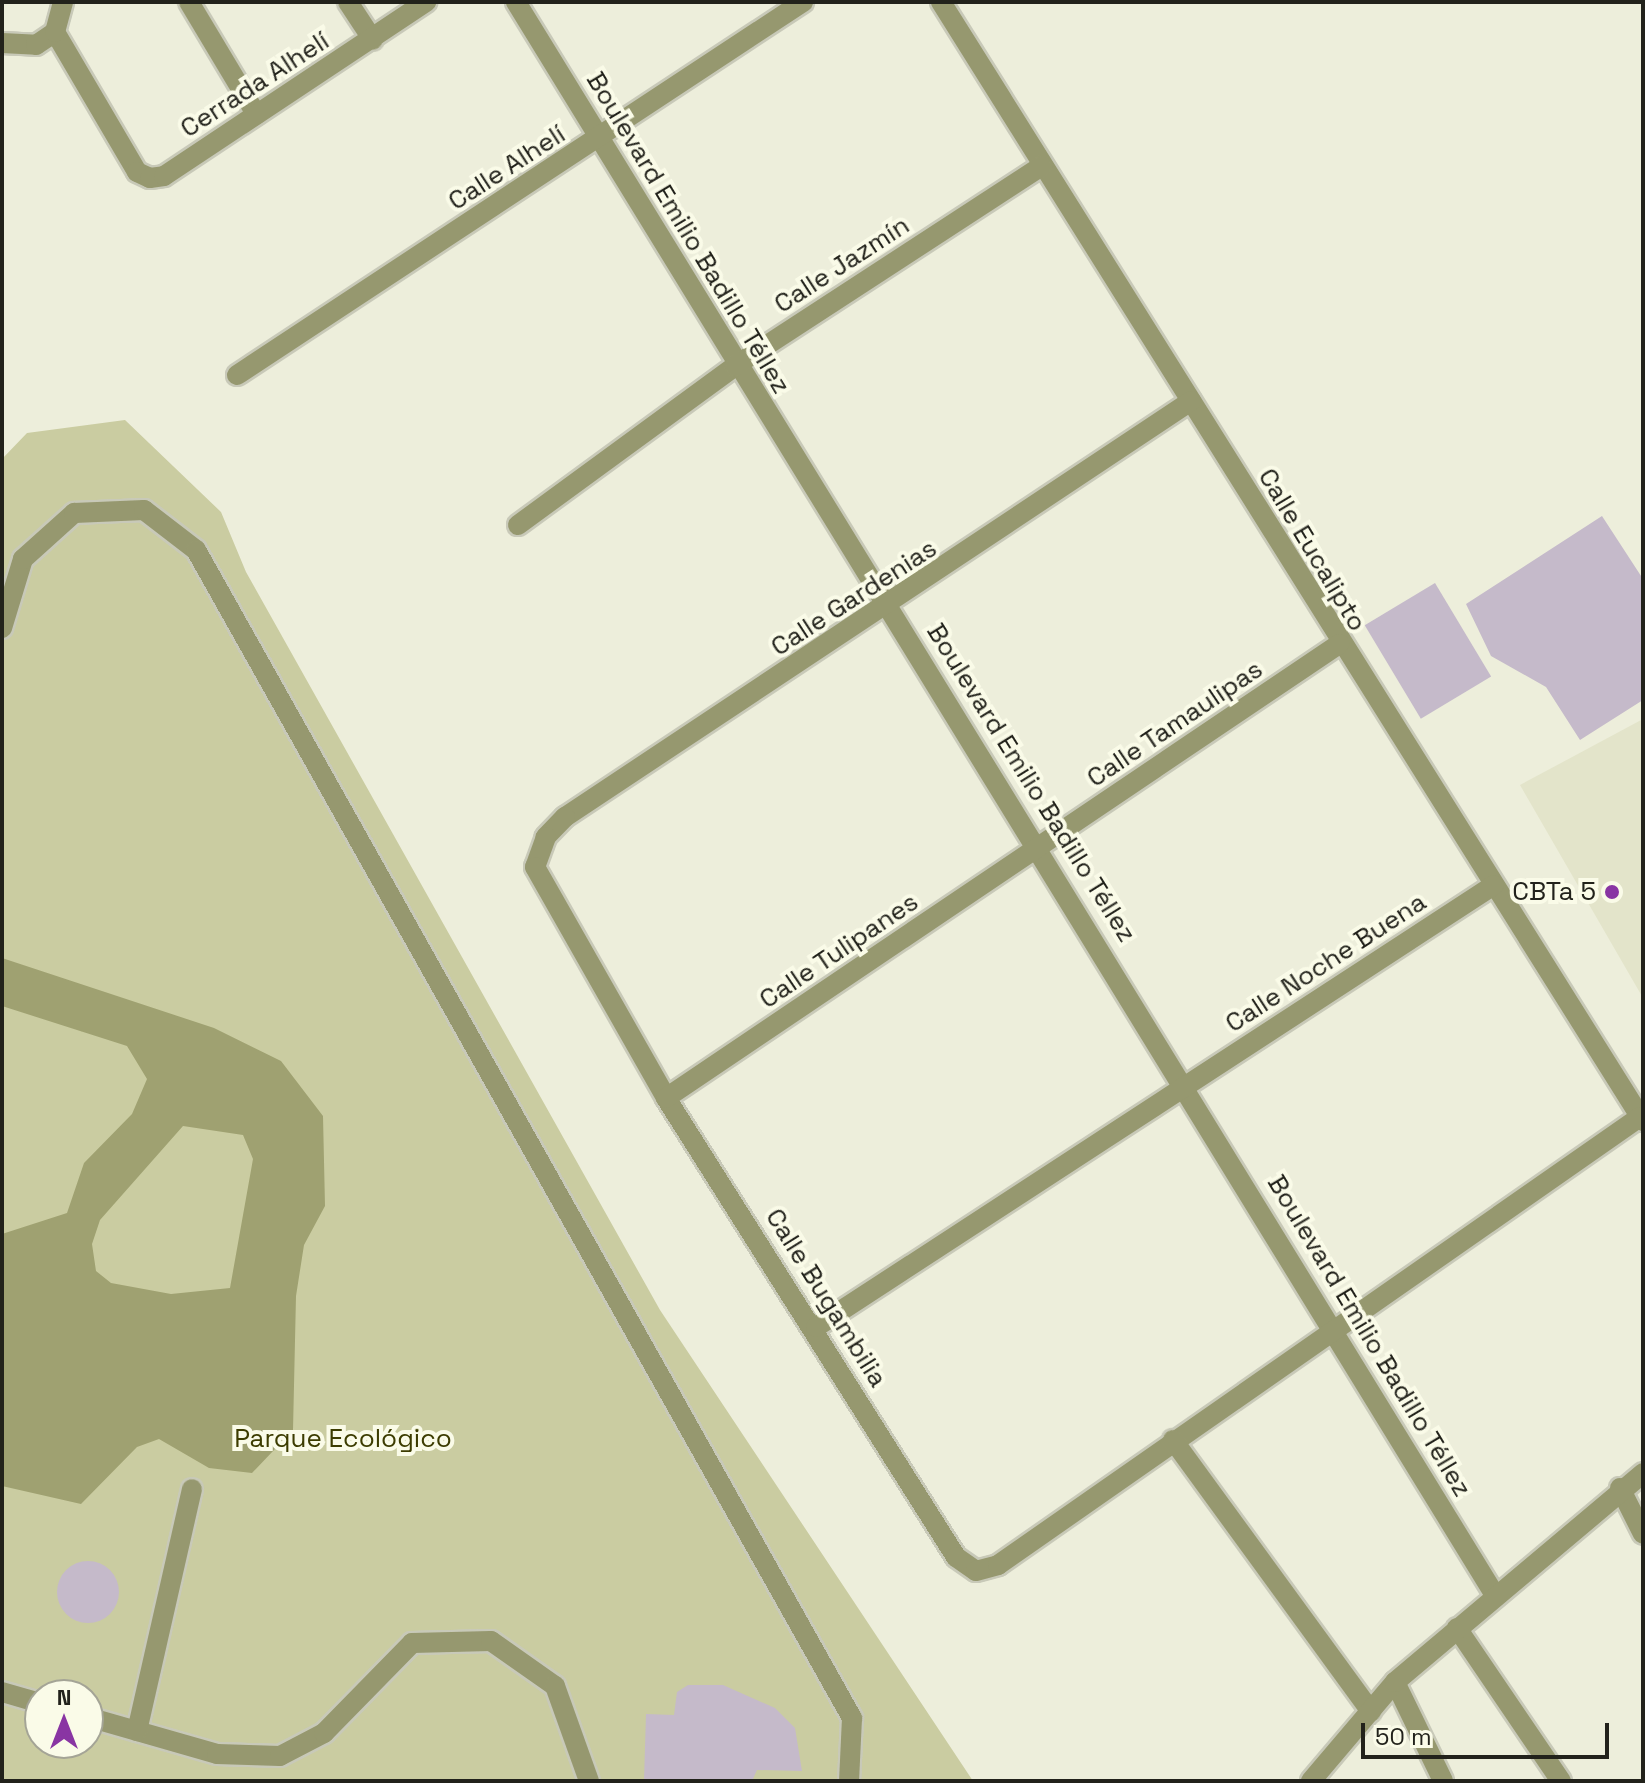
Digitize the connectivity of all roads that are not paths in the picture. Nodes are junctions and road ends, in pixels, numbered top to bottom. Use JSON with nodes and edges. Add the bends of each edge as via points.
{"nodes":[{"id":1,"x":63,"y":2,"type":"edge"},
{"id":2,"x":189,"y":2,"type":"edge"},
{"id":3,"x":348,"y":2,"type":"edge"},
{"id":4,"x":426,"y":2,"type":"edge"},
{"id":5,"x":516,"y":2,"type":"edge"},
{"id":6,"x":803,"y":2,"type":"edge"},
{"id":7,"x":941,"y":2,"type":"edge"},
{"id":8,"x":55,"y":32,"type":"junction"},
{"id":9,"x":373,"y":40,"type":"junction"},
{"id":10,"x":2,"y":43,"type":"edge"},
{"id":11,"x":256,"y":114,"type":"junction"},
{"id":12,"x":603,"y":137,"type":"junction"},
{"id":13,"x":1042,"y":166,"type":"junction"},
{"id":14,"x":735,"y":366,"type":"junction"},
{"id":15,"x":237,"y":375,"type":"dead end"},
{"id":16,"x":1191,"y":401,"type":"junction"},
{"id":17,"x":518,"y":525,"type":"dead end"},
{"id":18,"x":892,"y":606,"type":"junction"},
{"id":19,"x":2,"y":628,"type":"edge"},
{"id":20,"x":1339,"y":644,"type":"junction"},
{"id":21,"x":546,"y":837,"type":"joint"},
{"id":22,"x":1040,"y":847,"type":"junction"},
{"id":23,"x":1494,"y":885,"type":"junction"},
{"id":24,"x":1186,"y":1084,"type":"junction"},
{"id":25,"x":666,"y":1098,"type":"junction"},
{"id":26,"x":1642,"y":1119,"type":"edge"},
{"id":27,"x":1334,"y":1325,"type":"junction"},
{"id":28,"x":816,"y":1327,"type":"junction"},
{"id":29,"x":1173,"y":1440,"type":"junction"},
{"id":30,"x":1643,"y":1473,"type":"edge"},
{"id":31,"x":1620,"y":1488,"type":"junction"},
{"id":32,"x":192,"y":1489,"type":"dead end"},
{"id":33,"x":1643,"y":1534,"type":"edge"},
{"id":34,"x":1495,"y":1595,"type":"junction"},
{"id":35,"x":1457,"y":1628,"type":"junction"},
{"id":36,"x":1395,"y":1682,"type":"junction"},
{"id":37,"x":2,"y":1692,"type":"edge"},
{"id":38,"x":24,"y":1698,"type":"edge"},
{"id":39,"x":1371,"y":1712,"type":"junction"},
{"id":40,"x":104,"y":1722,"type":"edge"},
{"id":41,"x":137,"y":1731,"type":"junction"},
{"id":42,"x":589,"y":1781,"type":"edge"},
{"id":43,"x":849,"y":1781,"type":"edge"},
{"id":44,"x":1311,"y":1781,"type":"edge"},
{"id":45,"x":1443,"y":1781,"type":"edge"},
{"id":46,"x":1561,"y":1781,"type":"edge"}],
"edges":[{"from":1,"to":8,"type":"street"},
{"from":2,"to":11,"type":"street"},
{"from":3,"to":9,"type":"street"},
{"from":4,"to":9,"type":"street","name":"Cerrada Alhelí"},
{"from":5,"to":12,"type":"street","name":"Boulevard Emilio Badillo Téllez"},
{"from":6,"to":12,"type":"street","name":"Calle Alhelí"},
{"from":7,"to":13,"type":"street","name":"Calle Eucalipto"},
{"from":8,"to":10,"type":"street","via":[[36,45]]},
{"from":8,"to":11,"type":"street","name":"Cerrada Alhelí","via":[[137,172],[150,178]]},
{"from":9,"to":11,"type":"street","name":"Cerrada Alhelí"},
{"from":12,"to":14,"type":"street","name":"Boulevard Emilio Badillo Téllez"},
{"from":12,"to":15,"type":"street","name":"Calle Alhelí"},
{"from":13,"to":14,"type":"street","name":"Calle Jazmín"},
{"from":13,"to":16,"type":"street","name":"Calle Eucalipto"},
{"from":14,"to":17,"type":"street","name":"Calle Jazmín"},
{"from":14,"to":18,"type":"street","name":"Boulevard Emilio Badillo Téllez"},
{"from":16,"to":18,"type":"street","name":"Calle Gardenias"},
{"from":16,"to":20,"type":"street","name":"Calle Eucalipto"},
{"from":18,"to":21,"type":"street","name":"Calle Gardenias","via":[[565,817]]},
{"from":18,"to":22,"type":"street","name":"Boulevard Emilio Badillo Téllez"},
{"from":19,"to":43,"type":"street","via":[[23,559],[74,513],[144,510],[196,550],[852,1718]]},
{"from":20,"to":22,"type":"street","name":"Calle Tamaulipas"},
{"from":20,"to":23,"type":"street","name":"Calle Eucalipto"},
{"from":21,"to":25,"type":"street","name":"Calle Bugambilia","via":[[535,867]]},
{"from":22,"to":24,"type":"street","name":"Boulevard Emilio Badillo Téllez"},
{"from":22,"to":25,"type":"street","name":"Calle Tulipanes"},
{"from":23,"to":24,"type":"street","name":"Calle Noche Buena"},
{"from":23,"to":26,"type":"street","name":"Calle Eucalipto"},
{"from":24,"to":27,"type":"street","name":"Boulevard Emilio Badillo Téllez"},
{"from":24,"to":28,"type":"street","name":"Calle Noche Buena"},
{"from":25,"to":28,"type":"street","name":"Calle Bugambilia"},
{"from":26,"to":27,"type":"street"},
{"from":27,"to":29,"type":"street"},
{"from":27,"to":34,"type":"street","name":"Boulevard Emilio Badillo Téllez"},
{"from":28,"to":29,"type":"street","name":"Calle Bugambilia","via":[[956,1557],[976,1571],[998,1565]]},
{"from":29,"to":39,"type":"street"},
{"from":30,"to":31,"type":"street"},
{"from":31,"to":33,"type":"street"},
{"from":31,"to":34,"type":"street"},
{"from":32,"to":41,"type":"street"},
{"from":34,"to":35,"type":"street"},
{"from":35,"to":36,"type":"street"},
{"from":35,"to":46,"type":"street"},
{"from":36,"to":39,"type":"street"},
{"from":36,"to":45,"type":"street"},
{"from":37,"to":38,"type":"street"},
{"from":39,"to":44,"type":"street"},
{"from":40,"to":41,"type":"street"},
{"from":41,"to":42,"type":"street","via":[[217,1754],[280,1756],[324,1733],[412,1643],[491,1641],[555,1686]]}]}
